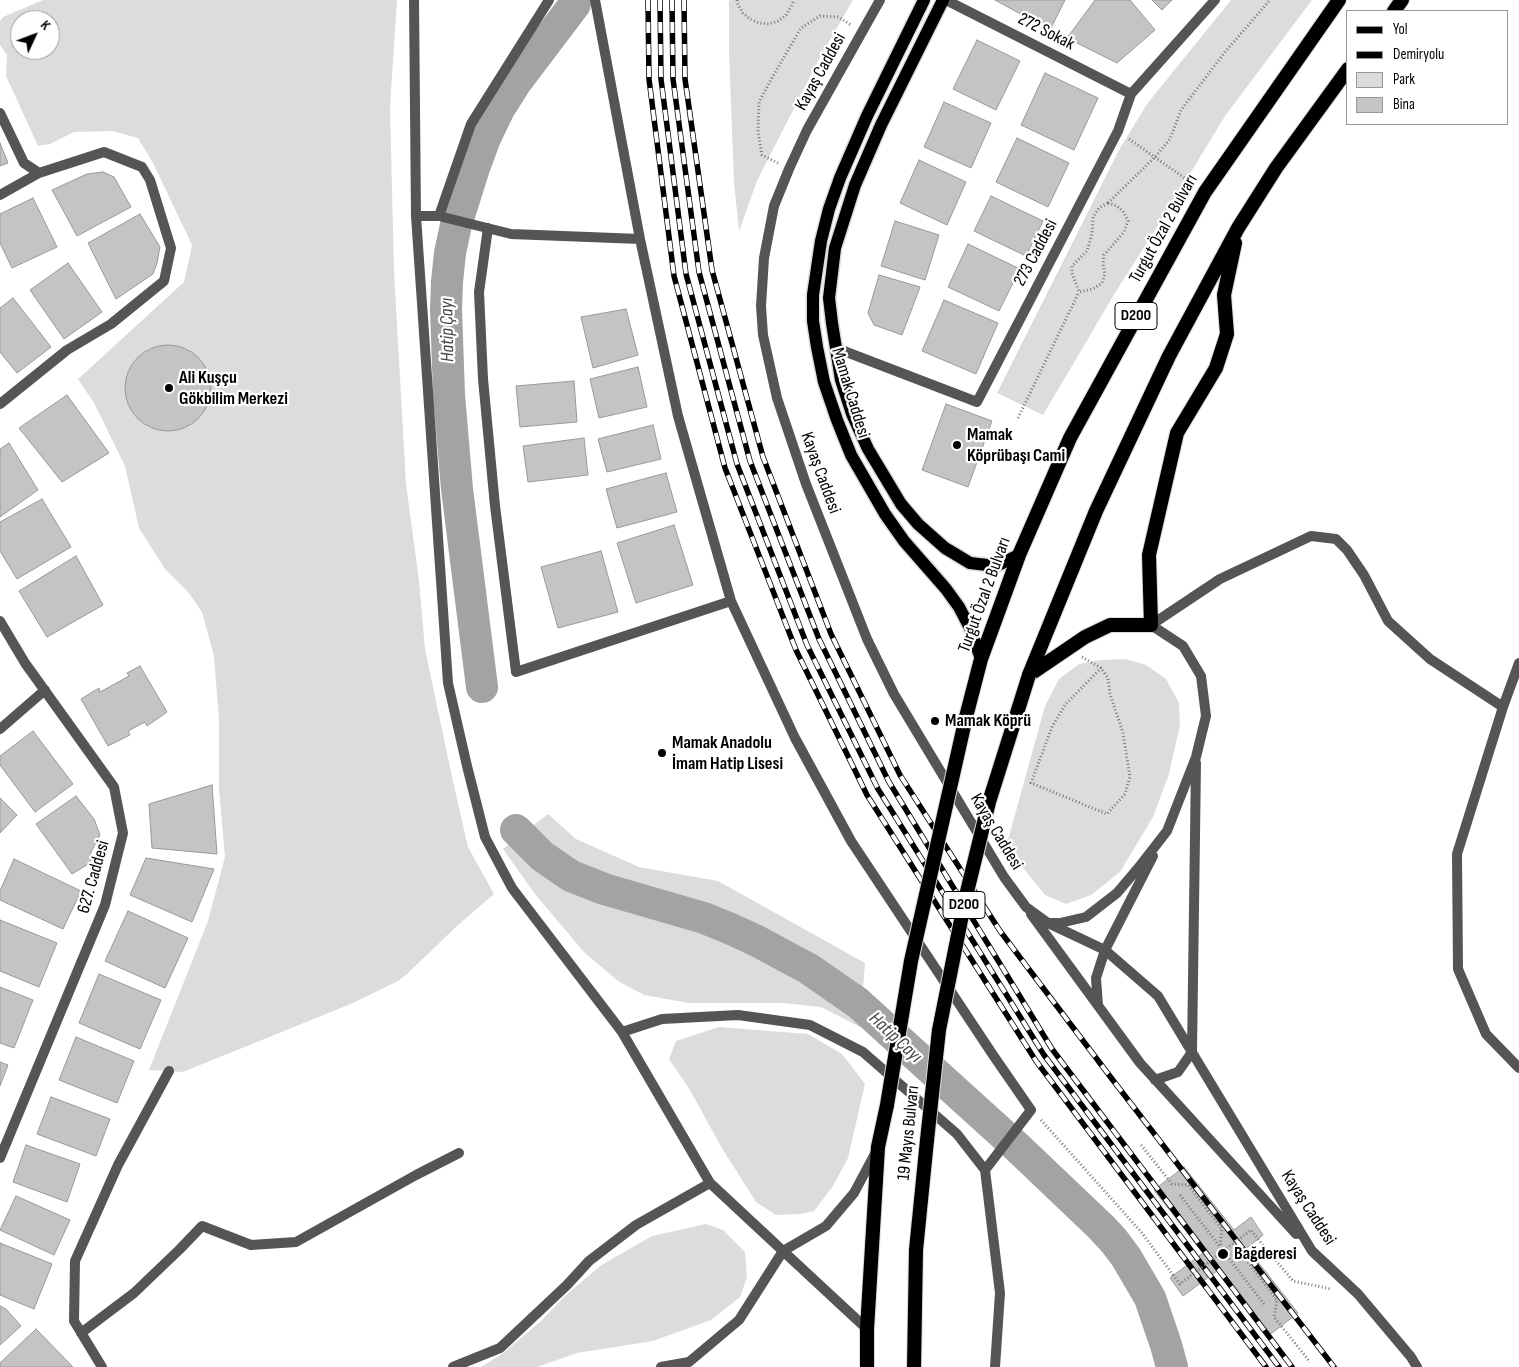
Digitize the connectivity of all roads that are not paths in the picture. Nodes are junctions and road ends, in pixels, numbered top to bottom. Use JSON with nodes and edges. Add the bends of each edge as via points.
{"nodes":[{"id":1,"x":414,"y":0,"type":"edge"},
{"id":2,"x":549,"y":0,"type":"edge"},
{"id":3,"x":595,"y":0,"type":"edge"},
{"id":4,"x":880,"y":0,"type":"edge"},
{"id":5,"x":924,"y":0,"type":"edge"},
{"id":6,"x":945,"y":0,"type":"edge"},
{"id":7,"x":1215,"y":0,"type":"edge"},
{"id":8,"x":1339,"y":0,"type":"edge"},
{"id":9,"x":1346,"y":73,"type":"edge"},
{"id":10,"x":1131,"y":94,"type":"junction"},
{"id":11,"x":0,"y":113,"type":"edge"},
{"id":12,"x":39,"y":173,"type":"junction"},
{"id":13,"x":0,"y":195,"type":"edge"},
{"id":14,"x":416,"y":216,"type":"junction"},
{"id":15,"x":439,"y":216,"type":"junction"},
{"id":16,"x":488,"y":228,"type":"junction"},
{"id":17,"x":1238,"y":228,"type":"junction"},
{"id":18,"x":640,"y":239,"type":"junction"},
{"id":19,"x":836,"y":348,"type":"junction"},
{"id":20,"x":0,"y":404,"type":"edge"},
{"id":21,"x":1019,"y":555,"type":"junction"},
{"id":22,"x":731,"y":601,"type":"junction"},
{"id":23,"x":0,"y":621,"type":"edge"},
{"id":24,"x":1151,"y":625,"type":"junction"},
{"id":25,"x":981,"y":658,"type":"junction"},
{"id":26,"x":1519,"y":663,"type":"edge"},
{"id":27,"x":1029,"y":675,"type":"junction"},
{"id":28,"x":45,"y":690,"type":"junction"},
{"id":29,"x":1504,"y":707,"type":"junction"},
{"id":30,"x":966,"y":717,"type":"joint"},
{"id":31,"x":0,"y":729,"type":"edge"},
{"id":32,"x":1196,"y":757,"type":"junction"},
{"id":33,"x":1166,"y":831,"type":"junction"},
{"id":34,"x":1026,"y":907,"type":"junction"},
{"id":35,"x":1048,"y":923,"type":"junction"},
{"id":36,"x":1105,"y":950,"type":"junction"},
{"id":37,"x":1098,"y":1006,"type":"junction"},
{"id":38,"x":622,"y":1032,"type":"junction"},
{"id":39,"x":1192,"y":1052,"type":"junction"},
{"id":40,"x":1519,"y":1068,"type":"edge"},
{"id":41,"x":169,"y":1071,"type":"dead end"},
{"id":42,"x":1155,"y":1080,"type":"junction"},
{"id":43,"x":878,"y":1147,"type":"junction"},
{"id":44,"x":459,"y":1153,"type":"dead end"},
{"id":45,"x":0,"y":1158,"type":"edge"},
{"id":46,"x":985,"y":1170,"type":"junction"},
{"id":47,"x":710,"y":1184,"type":"junction"},
{"id":48,"x":783,"y":1251,"type":"junction"},
{"id":49,"x":1312,"y":1251,"type":"junction"},
{"id":50,"x":866,"y":1329,"type":"junction"},
{"id":51,"x":81,"y":1333,"type":"junction"},
{"id":52,"x":102,"y":1367,"type":"edge"},
{"id":53,"x":453,"y":1367,"type":"edge"},
{"id":54,"x":661,"y":1367,"type":"edge"},
{"id":55,"x":866,"y":1367,"type":"edge"},
{"id":56,"x":914,"y":1367,"type":"edge"},
{"id":57,"x":995,"y":1367,"type":"edge"},
{"id":58,"x":1417,"y":1367,"type":"edge"}],
"edges":[{"from":1,"to":14,"type":"street"},
{"from":2,"to":15,"type":"street","via":[[471,124]]},
{"from":3,"to":18,"type":"street"},
{"from":4,"to":34,"type":"street","name":"Kayaş Caddesi","via":[[807,130],[774,206],[764,258],[763,335],[777,398],[806,484],[866,639],[894,694],[1004,877]]},
{"from":5,"to":25,"type":"main road","name":"Mamak Caddesi","via":[[867,116],[835,194],[821,241],[813,294],[814,321],[824,382],[851,455],[904,541],[959,607]]},
{"from":6,"to":10,"type":"street","name":"272 Sokak"},
{"from":6,"to":19,"type":"main road","name":"Mamak Caddesi","via":[[881,125],[844,216],[835,248],[829,298]]},
{"from":7,"to":10,"type":"street","name":"273 Caddesi"},
{"from":8,"to":21,"type":"highway","name":"Turgut Özal 2 Bulvarı","number":"D200","via":[[1205,192],[1070,438]]},
{"from":9,"to":17,"type":"highway","number":"D200","via":[[1276,168]]},
{"from":10,"to":19,"type":"street","name":"273 Caddesi","via":[[1118,131],[977,402]]},
{"from":11,"to":12,"type":"street","via":[[24,163]]},
{"from":12,"to":13,"type":"street"},
{"from":12,"to":20,"type":"street","via":[[104,152],[142,167],[150,180],[172,248],[164,281],[112,324],[67,350]]},
{"from":14,"to":15,"type":"street"},
{"from":14,"to":38,"type":"street","via":[[448,683],[467,766],[485,837],[512,888]]},
{"from":15,"to":16,"type":"street"},
{"from":16,"to":18,"type":"street","via":[[511,234]]},
{"from":16,"to":22,"type":"street","via":[[479,292],[483,379],[494,506],[516,672]]},
{"from":17,"to":24,"type":"highway","via":[[1224,295],[1227,334],[1216,368],[1177,434],[1149,555]]},
{"from":17,"to":27,"type":"highway","number":"D200","via":[[1169,356],[1100,502]]},
{"from":18,"to":22,"type":"street","via":[[678,416]]},
{"from":19,"to":21,"type":"main road","name":"Mamak Caddesi","via":[[852,414],[868,450],[901,504],[918,524],[945,548],[970,563],[996,566]]},
{"from":21,"to":25,"type":"highway","name":"Turgut Özal 2 Bulvarı","number":"D200"},
{"from":22,"to":46,"type":"street","via":[[795,738],[851,841],[1031,1110]]},
{"from":23,"to":28,"type":"street","name":"627. Caddesi"},
{"from":24,"to":27,"type":"highway","via":[[1110,625],[1085,637]]},
{"from":24,"to":29,"type":"street","via":[[1220,579],[1311,536],[1336,539],[1364,574],[1388,621],[1430,659]]},
{"from":24,"to":32,"type":"street","via":[[1183,646],[1201,676],[1206,716]]},
{"from":25,"to":30,"type":"highway","name":"Turgut Özal 2 Bulvarı","number":"D200"},
{"from":26,"to":29,"type":"street"},
{"from":27,"to":56,"type":"highway","name":"19 Mayıs Bulvarı","number":"D200","bridge":true,"via":[[989,802],[939,1030],[916,1250]]},
{"from":28,"to":31,"type":"street"},
{"from":28,"to":45,"type":"street","name":"627. Caddesi","via":[[114,787],[123,833],[105,905]]},
{"from":29,"to":40,"type":"street","via":[[1457,854],[1458,969],[1486,1034]]},
{"from":30,"to":43,"type":"highway","name":"19 Mayıs Bulvarı","number":"D200","bridge":true,"via":[[911,961]]},
{"from":32,"to":33,"type":"street"},
{"from":32,"to":39,"type":"street"},
{"from":33,"to":35,"type":"street","via":[[1117,893],[1086,917]]},
{"from":33,"to":36,"type":"street"},
{"from":34,"to":35,"type":"street","name":"Kayaş Caddesi"},
{"from":34,"to":37,"type":"street"},
{"from":35,"to":36,"type":"street","name":"Kayaş Caddesi"},
{"from":36,"to":37,"type":"street","via":[[1096,978]]},
{"from":36,"to":39,"type":"street","name":"Kayaş Caddesi","via":[[1158,996]]},
{"from":37,"to":42,"type":"street"},
{"from":38,"to":46,"type":"street","via":[[662,1019],[738,1016],[810,1025],[863,1052],[957,1134]]},
{"from":38,"to":47,"type":"street"},
{"from":39,"to":42,"type":"street","via":[[1178,1072]]},
{"from":39,"to":49,"type":"street","name":"Kayaş Caddesi"},
{"from":41,"to":51,"type":"street","via":[[118,1166],[75,1261],[74,1321]]},
{"from":42,"to":49,"type":"street"},
{"from":43,"to":48,"type":"street","via":[[854,1193],[826,1226]]},
{"from":43,"to":50,"type":"highway","name":"19 Mayıs Bulvarı","number":"D200"},
{"from":44,"to":51,"type":"street","via":[[296,1242],[251,1245],[202,1226],[134,1293]]},
{"from":46,"to":57,"type":"street","via":[[1000,1294]]},
{"from":47,"to":48,"type":"street"},
{"from":47,"to":53,"type":"street","via":[[636,1225],[590,1261],[500,1348]]},
{"from":48,"to":50,"type":"street"},
{"from":48,"to":54,"type":"street","via":[[739,1320],[689,1362]]},
{"from":49,"to":58,"type":"street","name":"Kayaş Caddesi","via":[[1358,1294]]},
{"from":50,"to":55,"type":"highway","name":"19 Mayıs Bulvarı","number":"D200"},
{"from":51,"to":52,"type":"street"}]}
